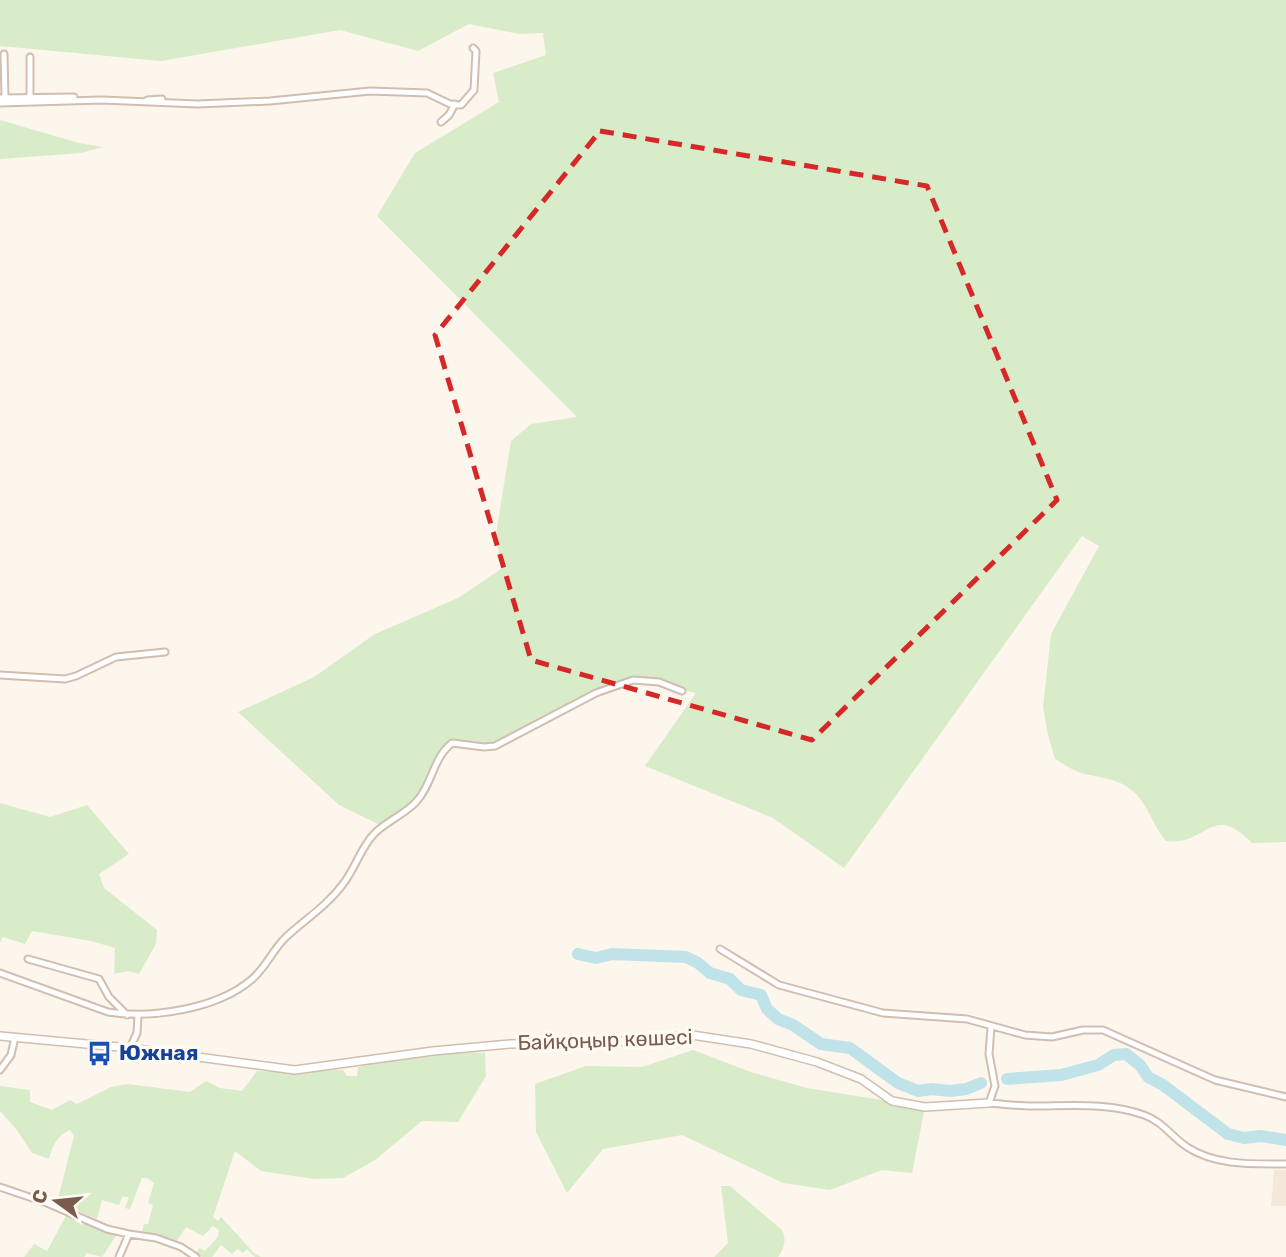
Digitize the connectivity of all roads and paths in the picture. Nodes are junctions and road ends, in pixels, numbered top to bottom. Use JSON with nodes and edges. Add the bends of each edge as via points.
{"nodes":[{"id":1,"x":472,"y":48,"type":"dead end"},
{"id":2,"x":4,"y":54,"type":"dead end"},
{"id":3,"x":30,"y":57,"type":"dead end"},
{"id":4,"x":30,"y":97,"type":"junction"},
{"id":5,"x":162,"y":99,"type":"dead end"},
{"id":6,"x":2,"y":100,"type":"edge"},
{"id":7,"x":455,"y":104,"type":"junction"},
{"id":8,"x":441,"y":122,"type":"dead end"},
{"id":9,"x":164,"y":652,"type":"dead end"},
{"id":10,"x":0,"y":675,"type":"edge"},
{"id":11,"x":682,"y":691,"type":"dead end"},
{"id":12,"x":720,"y":949,"type":"dead end"},
{"id":13,"x":28,"y":959,"type":"dead end"},
{"id":14,"x":0,"y":973,"type":"edge"},
{"id":15,"x":127,"y":1015,"type":"junction"},
{"id":16,"x":138,"y":1016,"type":"junction"},
{"id":17,"x":991,"y":1027,"type":"junction"},
{"id":18,"x":0,"y":1036,"type":"edge"},
{"id":19,"x":15,"y":1037,"type":"junction"},
{"id":20,"x":130,"y":1048,"type":"junction"},
{"id":21,"x":0,"y":1070,"type":"edge"},
{"id":22,"x":1286,"y":1097,"type":"edge"},
{"id":23,"x":989,"y":1103,"type":"junction"},
{"id":24,"x":1286,"y":1164,"type":"edge"},
{"id":25,"x":0,"y":1187,"type":"edge"},
{"id":26,"x":129,"y":1234,"type":"junction"},
{"id":27,"x":119,"y":1257,"type":"edge"},
{"id":28,"x":196,"y":1257,"type":"edge"}],
"edges":[{"from":1,"to":7,"type":"street","via":[[476,51],[474,90],[461,106]]},
{"from":2,"to":6,"type":"street"},
{"from":3,"to":4,"type":"street"},
{"from":4,"to":5,"type":"street"},
{"from":4,"to":6,"type":"street"},
{"from":6,"to":7,"type":"street","via":[[198,104],[370,90],[427,93]]},
{"from":7,"to":8,"type":"street"},
{"from":9,"to":10,"type":"street","via":[[116,657],[65,679]]},
{"from":11,"to":16,"type":"street","via":[[659,682],[633,680],[596,693],[495,746],[452,743],[432,768],[417,801],[374,832],[343,885],[278,944],[252,980],[206,1003]]},
{"from":12,"to":17,"type":"street","via":[[779,985],[803,992],[883,1013],[967,1019]]},
{"from":13,"to":15,"type":"street","via":[[99,979]]},
{"from":14,"to":15,"type":"street"},
{"from":15,"to":16,"type":"street"},
{"from":16,"to":20,"type":"street"},
{"from":17,"to":22,"type":"street","via":[[1052,1037],[1103,1030],[1216,1080]]},
{"from":17,"to":23,"type":"street","via":[[989,1054],[995,1086]]},
{"from":18,"to":19,"type":"street","name":"Байқоңыр көшесі"},
{"from":19,"to":20,"type":"street","name":"Байқоңыр көшесі"},
{"from":19,"to":21,"type":"street","via":[[11,1055]]},
{"from":20,"to":23,"type":"street","name":"Байқоңыр көшесі","via":[[295,1069],[510,1044],[692,1035],[751,1044],[817,1062],[861,1079],[892,1101],[925,1107]]},
{"from":23,"to":24,"type":"street","name":"Байқоңыр көшесі","via":[[1132,1111],[1159,1122],[1202,1156]]},
{"from":25,"to":26,"type":"street"},
{"from":26,"to":27,"type":"street"},
{"from":26,"to":28,"type":"street","via":[[156,1238]]}]}
